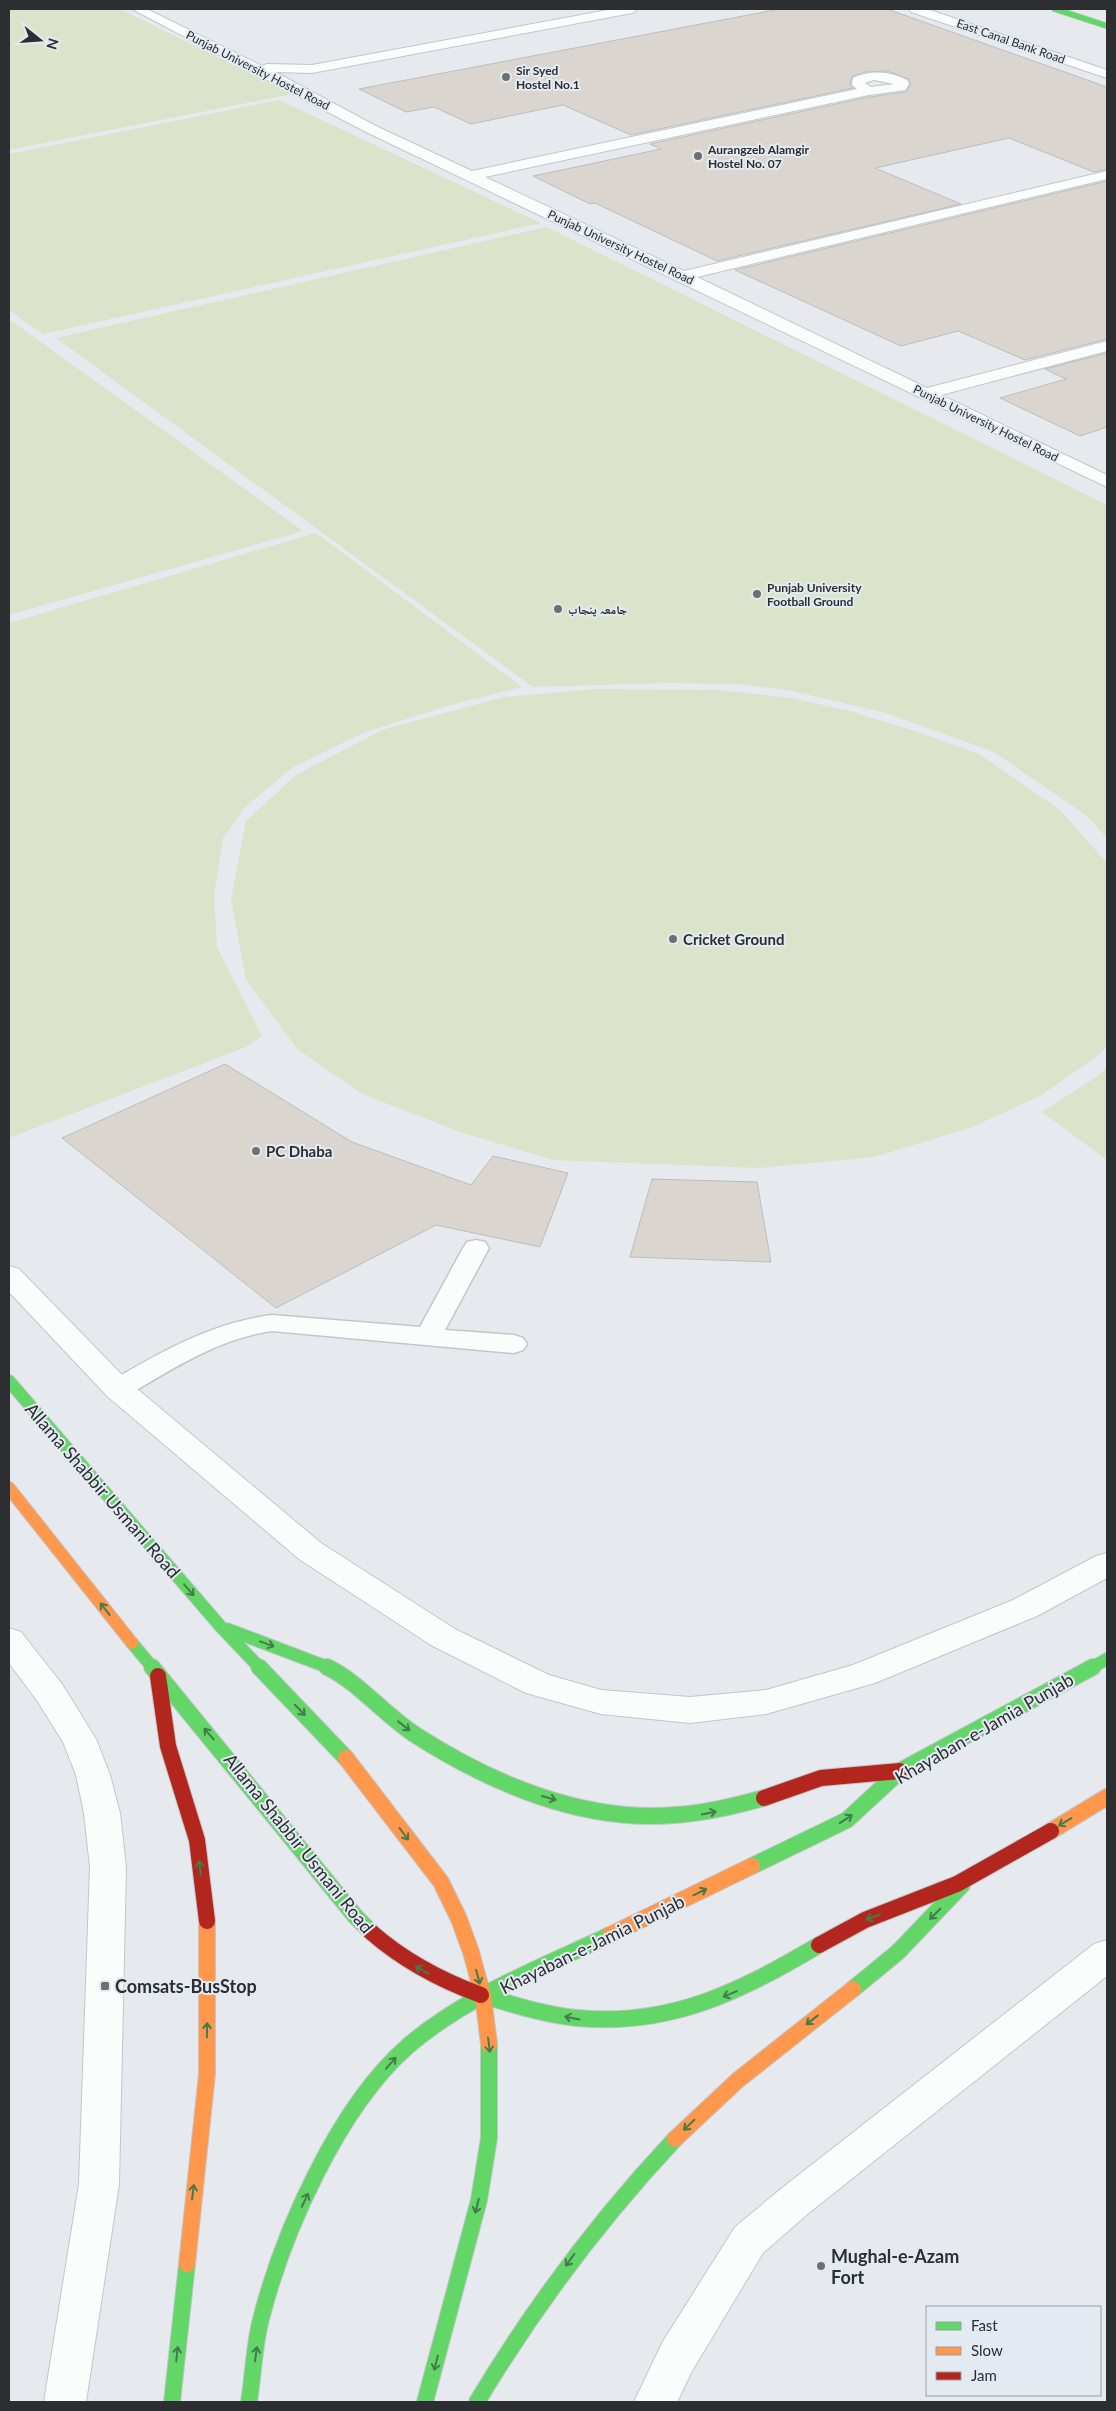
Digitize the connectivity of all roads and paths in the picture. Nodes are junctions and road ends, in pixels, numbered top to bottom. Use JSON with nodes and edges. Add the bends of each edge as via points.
{"nodes":[{"id":1,"x":138,"y":9,"type":"edge"},
{"id":2,"x":632,"y":9,"type":"edge"},
{"id":3,"x":915,"y":9,"type":"edge"},
{"id":4,"x":1055,"y":9,"type":"edge"},
{"id":5,"x":1107,"y":26,"type":"edge"},
{"id":6,"x":253,"y":67,"type":"junction"},
{"id":7,"x":312,"y":69,"type":"junction"},
{"id":8,"x":1107,"y":74,"type":"edge"},
{"id":9,"x":292,"y":86,"type":"junction"},
{"id":10,"x":869,"y":91,"type":"dead end"},
{"id":11,"x":1107,"y":175,"type":"edge"},
{"id":12,"x":470,"y":176,"type":"junction"},
{"id":13,"x":682,"y":276,"type":"junction"},
{"id":14,"x":1107,"y":346,"type":"edge"},
{"id":15,"x":925,"y":394,"type":"junction"},
{"id":16,"x":1107,"y":482,"type":"edge"},
{"id":17,"x":476,"y":1248,"type":"dead end"},
{"id":18,"x":9,"y":1275,"type":"edge"},
{"id":19,"x":428,"y":1336,"type":"junction"},
{"id":20,"x":514,"y":1344,"type":"dead end"},
{"id":21,"x":9,"y":1381,"type":"edge"},
{"id":22,"x":118,"y":1389,"type":"junction"},
{"id":23,"x":9,"y":1488,"type":"edge"},
{"id":24,"x":1107,"y":1564,"type":"edge"},
{"id":25,"x":221,"y":1627,"type":"junction"},
{"id":26,"x":9,"y":1640,"type":"edge"},
{"id":27,"x":1107,"y":1659,"type":"edge"},
{"id":28,"x":158,"y":1676,"type":"junction"},
{"id":29,"x":900,"y":1771,"type":"junction"},
{"id":30,"x":1107,"y":1797,"type":"edge"},
{"id":31,"x":969,"y":1879,"type":"junction"},
{"id":32,"x":1107,"y":1955,"type":"edge"},
{"id":33,"x":483,"y":1996,"type":"junction"},
{"id":34,"x":65,"y":2402,"type":"edge"},
{"id":35,"x":172,"y":2402,"type":"edge"},
{"id":36,"x":249,"y":2402,"type":"edge"},
{"id":37,"x":425,"y":2402,"type":"edge"},
{"id":38,"x":477,"y":2402,"type":"edge"},
{"id":39,"x":655,"y":2402,"type":"edge"}],
"edges":[{"from":1,"to":6,"type":"street","name":"Punjab University Hostel Road"},
{"from":2,"to":7,"type":"street"},
{"from":3,"to":8,"type":"street","name":"East Canal Bank Road"},
{"from":4,"to":5,"type":"main road"},
{"from":6,"to":7,"type":"street"},
{"from":6,"to":9,"type":"street","name":"Punjab University Hostel Road"},
{"from":7,"to":9,"type":"street"},
{"from":9,"to":12,"type":"street","name":"Punjab University Hostel Road"},
{"from":10,"to":12,"type":"street"},
{"from":11,"to":13,"type":"street"},
{"from":12,"to":13,"type":"street","name":"Punjab University Hostel Road"},
{"from":13,"to":15,"type":"street","name":"Punjab University Hostel Road"},
{"from":14,"to":15,"type":"street"},
{"from":15,"to":16,"type":"street","name":"Punjab University Hostel Road"},
{"from":17,"to":19,"type":"lane"},
{"from":18,"to":22,"type":"street"},
{"from":19,"to":20,"type":"lane"},
{"from":19,"to":22,"type":"lane","via":[[252,1324],[228,1331],[181,1353]]},
{"from":21,"to":25,"type":"main road","name":"Allama Shabbir Usmani Road","one_way":true},
{"from":22,"to":24,"type":"street","via":[[310,1551],[443,1637],[538,1684],[601,1702],[690,1710],[766,1702],[872,1670],[1025,1608]]},
{"from":28,"to":23,"type":"main road","name":"Allama Shabbir Usmani Road","one_way":true},
{"from":25,"to":29,"type":"main road","one_way":true,"via":[[330,1668],[412,1732],[497,1781],[588,1810],[659,1817],[699,1815],[740,1807],[821,1778]]},
{"from":25,"to":33,"type":"main road","name":"Allama Shabbir Usmani Road","one_way":true,"via":[[348,1760],[441,1882],[459,1919]]},
{"from":26,"to":34,"type":"street","via":[[50,1693],[79,1739],[93,1775],[102,1813],[108,1868],[99,2184]]},
{"from":27,"to":29,"type":"main road","name":"Khayaban-e-Jamia Punjab"},
{"from":33,"to":28,"type":"main road","name":"Allama Shabbir Usmani Road","one_way":true,"via":[[418,1968],[374,1935]]},
{"from":35,"to":28,"type":"main road","one_way":true,"via":[[207,2074],[208,1933],[196,1840],[168,1746]]},
{"from":33,"to":29,"type":"main road","name":"Khayaban-e-Jamia Punjab","one_way":true,"via":[[847,1820]]},
{"from":30,"to":31,"type":"main road","name":"Khayaban-e-Jamia Punjab","one_way":true},
{"from":31,"to":33,"type":"main road","name":"Khayaban-e-Jamia Punjab","one_way":true,"via":[[864,1920],[749,1986],[678,2013],[640,2020],[582,2020]]},
{"from":31,"to":38,"type":"main road","one_way":true,"via":[[889,1960],[775,2048],[659,2154],[585,2238],[506,2349]]},
{"from":32,"to":39,"type":"street","via":[[749,2240],[677,2357]]},
{"from":36,"to":33,"type":"main road","one_way":true,"via":[[260,2325],[284,2246],[313,2182],[346,2124],[371,2086],[399,2055],[435,2025]]},
{"from":33,"to":37,"type":"main road","one_way":true,"via":[[490,2052],[489,2138],[479,2200]]}]}
